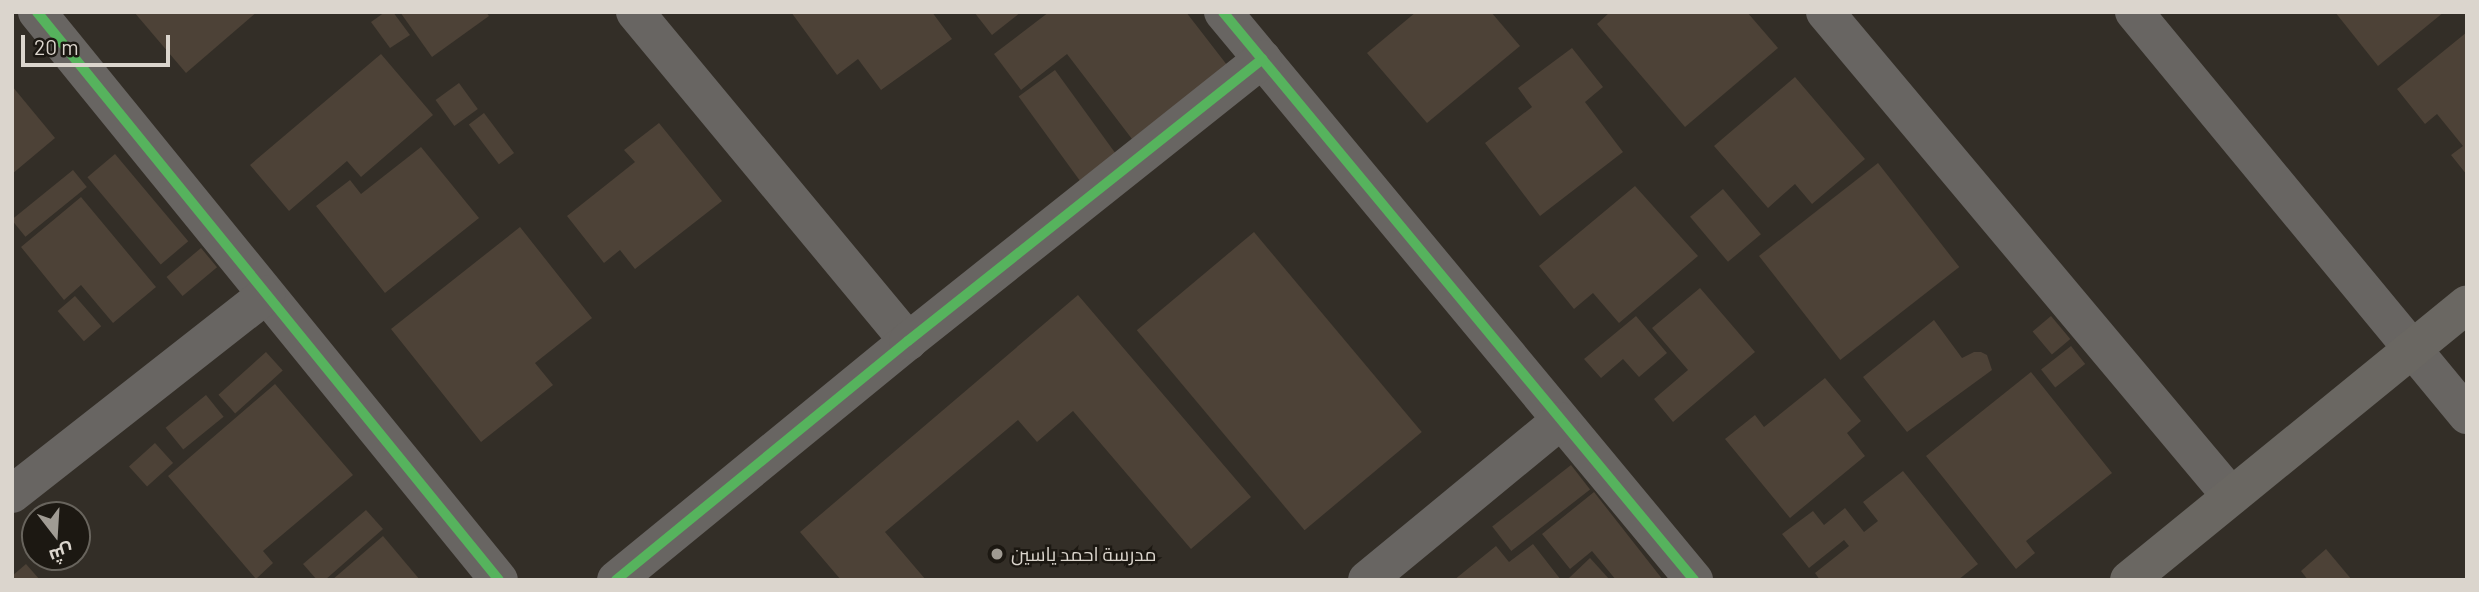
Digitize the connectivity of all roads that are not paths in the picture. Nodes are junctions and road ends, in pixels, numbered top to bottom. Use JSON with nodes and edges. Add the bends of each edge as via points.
{"nodes":[{"id":1,"x":37,"y":12,"type":"edge"},
{"id":2,"x":635,"y":12,"type":"edge"},
{"id":3,"x":1223,"y":12,"type":"edge"},
{"id":4,"x":1825,"y":12,"type":"edge"},
{"id":5,"x":2134,"y":12,"type":"edge"},
{"id":6,"x":1262,"y":59,"type":"junction"},
{"id":7,"x":266,"y":295,"type":"junction"},
{"id":8,"x":2467,"y":304,"type":"edge"},
{"id":9,"x":908,"y":341,"type":"junction"},
{"id":10,"x":2414,"y":348,"type":"junction"},
{"id":11,"x":2467,"y":415,"type":"edge"},
{"id":12,"x":1560,"y":421,"type":"junction"},
{"id":13,"x":12,"y":494,"type":"edge"},
{"id":14,"x":2231,"y":496,"type":"junction"},
{"id":15,"x":499,"y":580,"type":"edge"},
{"id":16,"x":616,"y":580,"type":"edge"},
{"id":17,"x":1367,"y":580,"type":"edge"},
{"id":18,"x":1694,"y":580,"type":"edge"},
{"id":19,"x":2129,"y":580,"type":"edge"}],
"edges":[{"from":1,"to":7,"type":"street"},
{"from":2,"to":9,"type":"street"},
{"from":3,"to":6,"type":"street"},
{"from":4,"to":14,"type":"street"},
{"from":5,"to":10,"type":"street"},
{"from":6,"to":9,"type":"street"},
{"from":6,"to":12,"type":"street"},
{"from":7,"to":13,"type":"street"},
{"from":7,"to":15,"type":"street"},
{"from":8,"to":10,"type":"street"},
{"from":9,"to":16,"type":"street"},
{"from":10,"to":11,"type":"street"},
{"from":10,"to":14,"type":"street"},
{"from":12,"to":17,"type":"street"},
{"from":12,"to":18,"type":"street"},
{"from":14,"to":19,"type":"street"}]}
